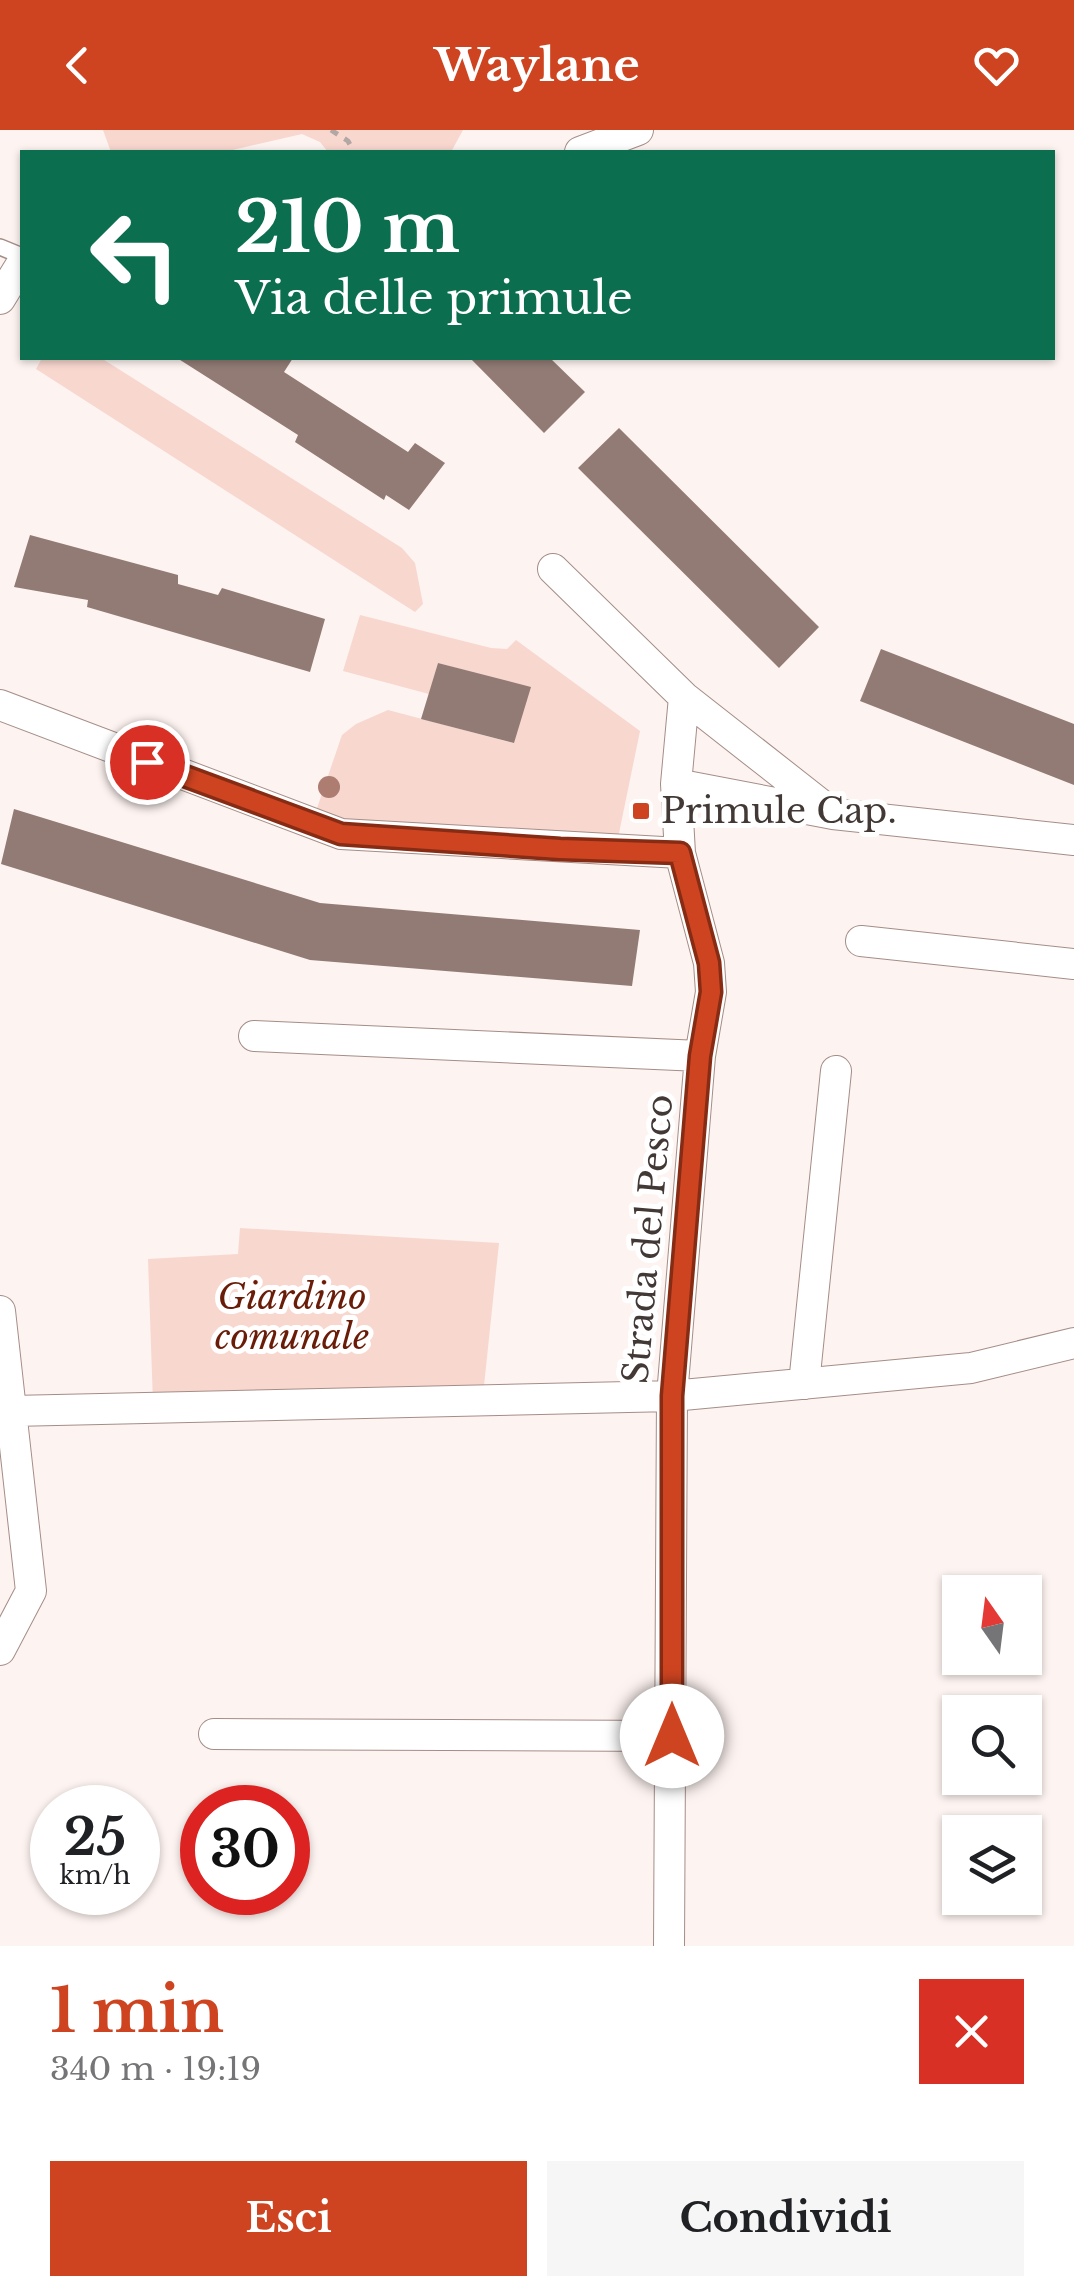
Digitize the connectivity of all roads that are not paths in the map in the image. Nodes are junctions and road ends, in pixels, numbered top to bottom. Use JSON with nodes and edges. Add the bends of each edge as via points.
{"nodes":[{"id":1,"x":638,"y":130,"type":"edge"},
{"id":2,"x":585,"y":150,"type":"edge"},
{"id":3,"x":20,"y":263,"type":"edge"},
{"id":4,"x":0,"y":299,"type":"edge"},
{"id":5,"x":553,"y":568,"type":"dead end"},
{"id":6,"x":684,"y":697,"type":"junction"},
{"id":7,"x":0,"y":705,"type":"edge"},
{"id":8,"x":676,"y":784,"type":"junction"},
{"id":9,"x":833,"y":814,"type":"junction"},
{"id":10,"x":1074,"y":840,"type":"edge"},
{"id":11,"x":680,"y":853,"type":"junction"},
{"id":12,"x":861,"y":941,"type":"dead end"},
{"id":13,"x":1074,"y":964,"type":"edge"},
{"id":14,"x":254,"y":1036,"type":"dead end"},
{"id":15,"x":700,"y":1056,"type":"junction"},
{"id":16,"x":836,"y":1070,"type":"dead end"},
{"id":17,"x":0,"y":1311,"type":"edge"},
{"id":18,"x":1074,"y":1343,"type":"edge"},
{"id":19,"x":804,"y":1384,"type":"junction"},
{"id":20,"x":672,"y":1396,"type":"junction"},
{"id":21,"x":12,"y":1412,"type":"junction"},
{"id":22,"x":0,"y":1650,"type":"edge"},
{"id":23,"x":214,"y":1734,"type":"dead end"},
{"id":24,"x":672,"y":1736,"type":"junction"},
{"id":25,"x":669,"y":1946,"type":"edge"}],
"edges":[{"from":1,"to":2,"type":"street"},
{"from":3,"to":4,"type":"street"},
{"from":5,"to":6,"type":"street"},
{"from":6,"to":8,"type":"street","name":"Strada del Pesco"},
{"from":6,"to":9,"type":"street"},
{"from":7,"to":11,"type":"street","via":[[341,834]]},
{"from":8,"to":9,"type":"street"},
{"from":8,"to":11,"type":"street","name":"Strada del Pesco"},
{"from":9,"to":10,"type":"street"},
{"from":11,"to":15,"type":"street","name":"Strada del Pesco","via":[[709,963]]},
{"from":12,"to":13,"type":"street"},
{"from":14,"to":15,"type":"street"},
{"from":15,"to":20,"type":"street","name":"Strada del Pesco"},
{"from":16,"to":19,"type":"street"},
{"from":17,"to":21,"type":"street"},
{"from":18,"to":19,"type":"street","via":[[971,1368]]},
{"from":19,"to":20,"type":"street"},
{"from":20,"to":21,"type":"street"},
{"from":20,"to":24,"type":"street","name":"Strada del Pesco"},
{"from":21,"to":22,"type":"street","via":[[31,1591]]},
{"from":23,"to":24,"type":"street"},
{"from":24,"to":25,"type":"street","name":"Strada del Pesco"}]}
